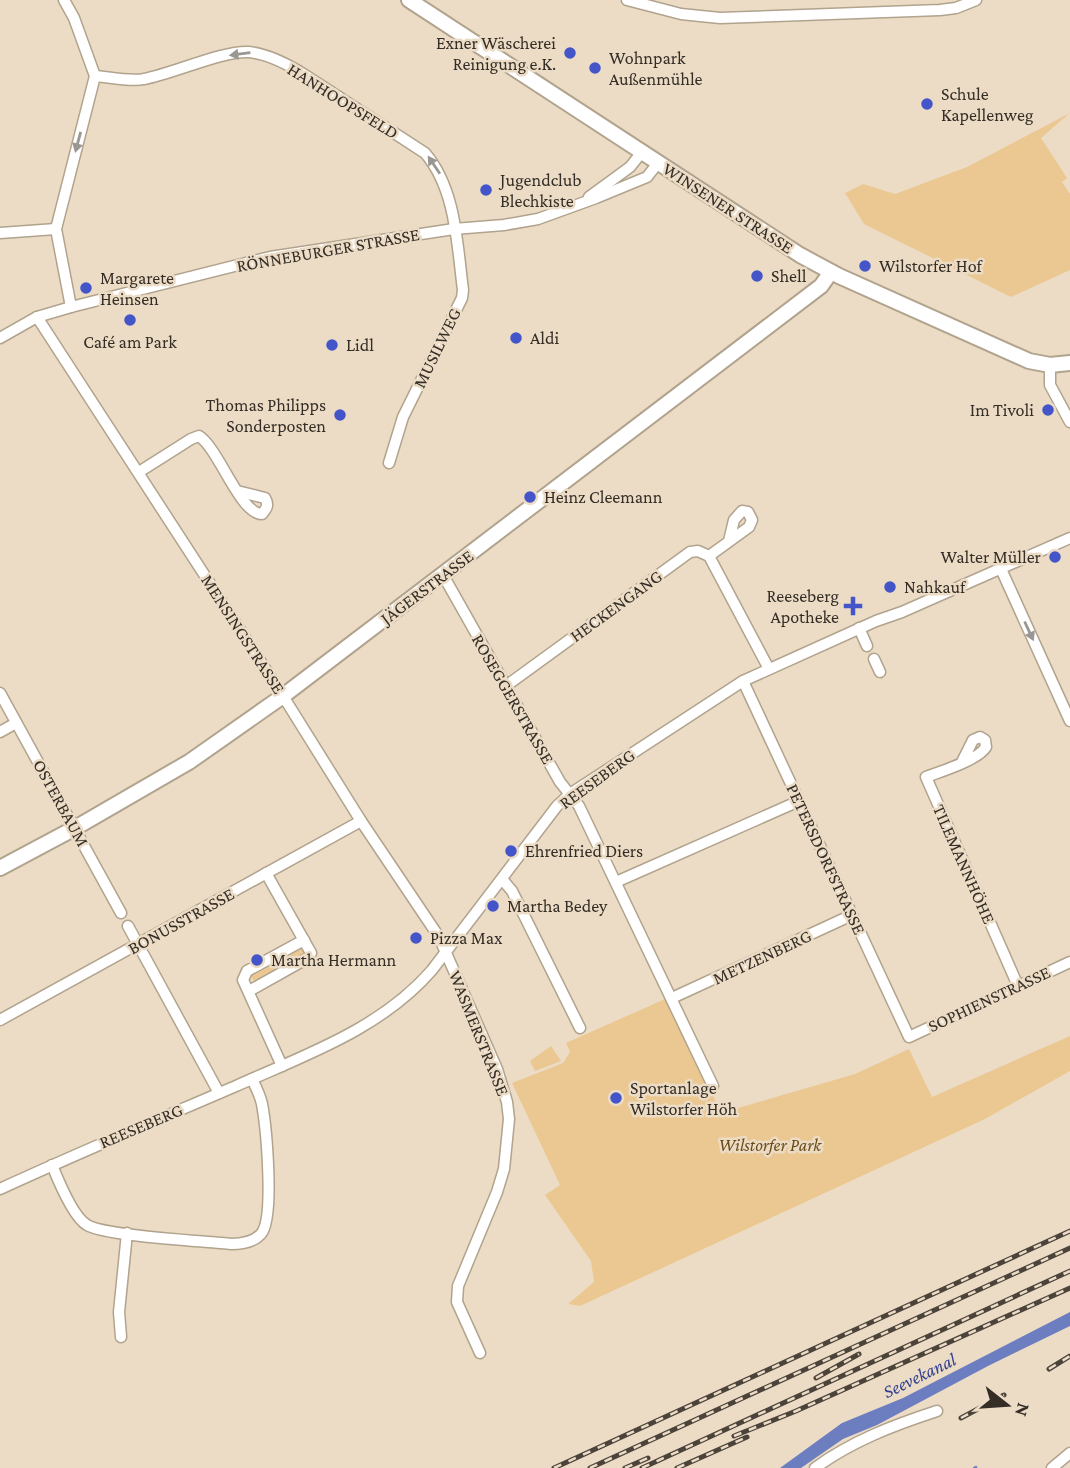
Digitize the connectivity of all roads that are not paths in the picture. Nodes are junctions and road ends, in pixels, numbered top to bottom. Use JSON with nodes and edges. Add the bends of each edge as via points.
{"nodes":[{"id":1,"x":64,"y":0,"type":"edge"},
{"id":2,"x":409,"y":0,"type":"edge"},
{"id":3,"x":627,"y":0,"type":"edge"},
{"id":4,"x":976,"y":0,"type":"edge"},
{"id":5,"x":940,"y":5,"type":"edge"},
{"id":6,"x":95,"y":76,"type":"junction"},
{"id":7,"x":642,"y":152,"type":"junction"},
{"id":8,"x":658,"y":163,"type":"junction"},
{"id":9,"x":580,"y":204,"type":"junction"},
{"id":10,"x":55,"y":229,"type":"junction"},
{"id":11,"x":454,"y":229,"type":"junction"},
{"id":12,"x":0,"y":233,"type":"edge"},
{"id":13,"x":831,"y":272,"type":"junction"},
{"id":14,"x":71,"y":306,"type":"junction"},
{"id":15,"x":37,"y":317,"type":"junction"},
{"id":16,"x":0,"y":338,"type":"edge"},
{"id":17,"x":1070,"y":363,"type":"edge"},
{"id":18,"x":1050,"y":365,"type":"junction"},
{"id":19,"x":1070,"y":422,"type":"edge"},
{"id":20,"x":389,"y":463,"type":"dead end"},
{"id":21,"x":139,"y":472,"type":"junction"},
{"id":22,"x":237,"y":491,"type":"dead end"},
{"id":23,"x":1070,"y":538,"type":"edge"},
{"id":24,"x":729,"y":541,"type":"dead end"},
{"id":25,"x":709,"y":556,"type":"junction"},
{"id":26,"x":1001,"y":569,"type":"junction"},
{"id":27,"x":443,"y":575,"type":"junction"},
{"id":28,"x":859,"y":628,"type":"junction"},
{"id":29,"x":867,"y":646,"type":"dead end"},
{"id":30,"x":874,"y":659,"type":"dead end"},
{"id":31,"x":769,"y":669,"type":"junction"},
{"id":32,"x":880,"y":672,"type":"dead end"},
{"id":33,"x":743,"y":681,"type":"junction"},
{"id":34,"x":506,"y":686,"type":"junction"},
{"id":35,"x":0,"y":694,"type":"edge"},
{"id":36,"x":283,"y":696,"type":"junction"},
{"id":37,"x":1070,"y":721,"type":"edge"},
{"id":38,"x":16,"y":723,"type":"junction"},
{"id":39,"x":0,"y":732,"type":"edge"},
{"id":40,"x":962,"y":762,"type":"dead end"},
{"id":41,"x":570,"y":794,"type":"junction"},
{"id":42,"x":799,"y":801,"type":"junction"},
{"id":43,"x":361,"y":821,"type":"junction"},
{"id":44,"x":75,"y":828,"type":"junction"},
{"id":45,"x":0,"y":868,"type":"edge"},
{"id":46,"x":266,"y":873,"type":"junction"},
{"id":47,"x":502,"y":879,"type":"junction"},
{"id":48,"x":616,"y":882,"type":"junction"},
{"id":49,"x":121,"y":913,"type":"dead end"},
{"id":50,"x":852,"y":915,"type":"junction"},
{"id":51,"x":128,"y":926,"type":"dead end"},
{"id":52,"x":304,"y":940,"type":"junction"},
{"id":53,"x":138,"y":944,"type":"junction"},
{"id":54,"x":446,"y":952,"type":"junction"},
{"id":55,"x":1070,"y":962,"type":"edge"},
{"id":56,"x":1018,"y":986,"type":"junction"},
{"id":57,"x":249,"y":991,"type":"junction"},
{"id":58,"x":672,"y":998,"type":"junction"},
{"id":59,"x":0,"y":1020,"type":"edge"},
{"id":60,"x":580,"y":1028,"type":"dead end"},
{"id":61,"x":909,"y":1037,"type":"joint"},
{"id":62,"x":282,"y":1066,"type":"junction"},
{"id":63,"x":252,"y":1079,"type":"junction"},
{"id":64,"x":713,"y":1086,"type":"dead end"},
{"id":65,"x":219,"y":1093,"type":"junction"},
{"id":66,"x":52,"y":1165,"type":"junction"},
{"id":67,"x":0,"y":1189,"type":"edge"},
{"id":68,"x":127,"y":1233,"type":"junction"},
{"id":69,"x":121,"y":1337,"type":"dead end"},
{"id":70,"x":480,"y":1353,"type":"dead end"},
{"id":71,"x":937,"y":1411,"type":"dead end"},
{"id":72,"x":1070,"y":1453,"type":"edge"},
{"id":73,"x":815,"y":1468,"type":"edge"},
{"id":74,"x":1052,"y":1468,"type":"edge"}],
"edges":[{"from":1,"to":6,"type":"street"},
{"from":2,"to":7,"type":"street","name":"WINSENER STRASSE"},
{"from":3,"to":5,"type":"street","via":[[720,18]]},
{"from":4,"to":5,"type":"street","via":[[956,8]]},
{"from":6,"to":10,"type":"street","one_way":true},
{"from":11,"to":6,"type":"street","name":"HANHOOPSFELD","one_way":true,"via":[[443,180],[425,153],[288,65],[248,52],[140,80]]},
{"from":7,"to":8,"type":"street","name":"WINSENER STRASSE"},
{"from":7,"to":9,"type":"street","name":"RÖNNEBURGER STRASSE","via":[[630,167]]},
{"from":8,"to":9,"type":"street","name":"RÖNNEBURGER STRASSE","via":[[647,177]]},
{"from":8,"to":13,"type":"street","name":"WINSENER STRASSE"},
{"from":9,"to":11,"type":"street","name":"RÖNNEBURGER STRASSE","via":[[538,219]]},
{"from":10,"to":12,"type":"street"},
{"from":10,"to":14,"type":"street"},
{"from":11,"to":14,"type":"street","name":"RÖNNEBURGER STRASSE","via":[[270,257]]},
{"from":11,"to":20,"type":"street","name":"MUSILWEG","via":[[462,298],[403,417]]},
{"from":13,"to":18,"type":"street","name":"WINSENER STRASSE","via":[[1028,361]]},
{"from":13,"to":27,"type":"street","name":"JÄGERSTRASSE","via":[[821,286]]},
{"from":14,"to":15,"type":"street","name":"RÖNNEBURGER STRASSE"},
{"from":15,"to":16,"type":"street","name":"RÖNNEBURGER STRASSE"},
{"from":15,"to":21,"type":"street","name":"MENSINGSTRASSE"},
{"from":17,"to":18,"type":"street","name":"WINSENER STRASSE"},
{"from":18,"to":19,"type":"street","via":[[1050,386]]},
{"from":21,"to":22,"type":"street","via":[[199,436],[207,441]]},
{"from":21,"to":36,"type":"street","name":"MENSINGSTRASSE"},
{"from":23,"to":26,"type":"street","name":"REESEBERG"},
{"from":24,"to":25,"type":"street","name":"HECKENGANG"},
{"from":25,"to":31,"type":"street"},
{"from":25,"to":34,"type":"street","name":"HECKENGANG","via":[[690,552]]},
{"from":26,"to":28,"type":"street","name":"REESEBERG"},
{"from":26,"to":37,"type":"street","one_way":true},
{"from":27,"to":34,"type":"street","name":"ROSEGGERSTRASSE"},
{"from":27,"to":36,"type":"street","name":"JÄGERSTRASSE"},
{"from":28,"to":29,"type":"street"},
{"from":28,"to":31,"type":"street","name":"REESEBERG"},
{"from":30,"to":32,"type":"street"},
{"from":31,"to":33,"type":"street","name":"REESEBERG"},
{"from":33,"to":41,"type":"street","name":"REESEBERG"},
{"from":33,"to":42,"type":"street","name":"PETERSDORFSTRASSE"},
{"from":34,"to":41,"type":"street","name":"ROSEGGERSTRASSE"},
{"from":35,"to":38,"type":"street","name":"OSTERBAUM"},
{"from":36,"to":43,"type":"street","name":"MENSINGSTRASSE"},
{"from":36,"to":44,"type":"street","name":"JÄGERSTRASSE","via":[[189,762]]},
{"from":38,"to":39,"type":"street"},
{"from":38,"to":44,"type":"street","name":"OSTERBAUM"},
{"from":40,"to":56,"type":"street","name":"TILEMANNHÖHE","via":[[926,778]]},
{"from":41,"to":47,"type":"street","name":"REESEBERG"},
{"from":41,"to":48,"type":"street","name":"ROSEGGERSTRASSE"},
{"from":42,"to":48,"type":"street"},
{"from":42,"to":50,"type":"street","name":"PETERSDORFSTRASSE"},
{"from":43,"to":46,"type":"street","name":"BONUSSTRASSE"},
{"from":43,"to":54,"type":"street","name":"MENSINGSTRASSE"},
{"from":44,"to":45,"type":"street","name":"JÄGERSTRASSE"},
{"from":44,"to":49,"type":"street","name":"OSTERBAUM"},
{"from":46,"to":52,"type":"street"},
{"from":46,"to":53,"type":"street","name":"BONUSSTRASSE"},
{"from":47,"to":54,"type":"street","name":"REESEBERG"},
{"from":47,"to":60,"type":"street"},
{"from":48,"to":58,"type":"street","name":"ROSEGGERSTRASSE"},
{"from":50,"to":58,"type":"street","name":"METZENBERG"},
{"from":50,"to":61,"type":"street","name":"PETERSDORFSTRASSE"},
{"from":51,"to":53,"type":"street"},
{"from":52,"to":57,"type":"street","via":[[247,971],[243,980]]},
{"from":52,"to":57,"type":"street","via":[[311,953],[308,958]]},
{"from":53,"to":59,"type":"street","name":"BONUSSTRASSE"},
{"from":53,"to":65,"type":"street"},
{"from":54,"to":62,"type":"street","name":"REESEBERG","via":[[413,990],[375,1021]]},
{"from":54,"to":70,"type":"street","name":"WASMERSTRASSE","via":[[508,1102],[504,1169],[458,1286],[457,1302]]},
{"from":55,"to":56,"type":"street","name":"SOPHIENSTRASSE"},
{"from":56,"to":61,"type":"street","name":"SOPHIENSTRASSE"},
{"from":57,"to":62,"type":"street"},
{"from":58,"to":64,"type":"street","name":"ROSEGGERSTRASSE"},
{"from":62,"to":63,"type":"street","name":"REESEBERG"},
{"from":63,"to":65,"type":"street","name":"REESEBERG"},
{"from":63,"to":68,"type":"street","via":[[261,1104],[267,1157],[269,1205],[262,1233],[239,1244]]},
{"from":65,"to":66,"type":"street","name":"REESEBERG"},
{"from":66,"to":67,"type":"street","name":"REESEBERG"},
{"from":66,"to":68,"type":"street","via":[[83,1223]]},
{"from":68,"to":69,"type":"street"},
{"from":71,"to":73,"type":"street","via":[[862,1440]]},
{"from":72,"to":74,"type":"street"}]}
